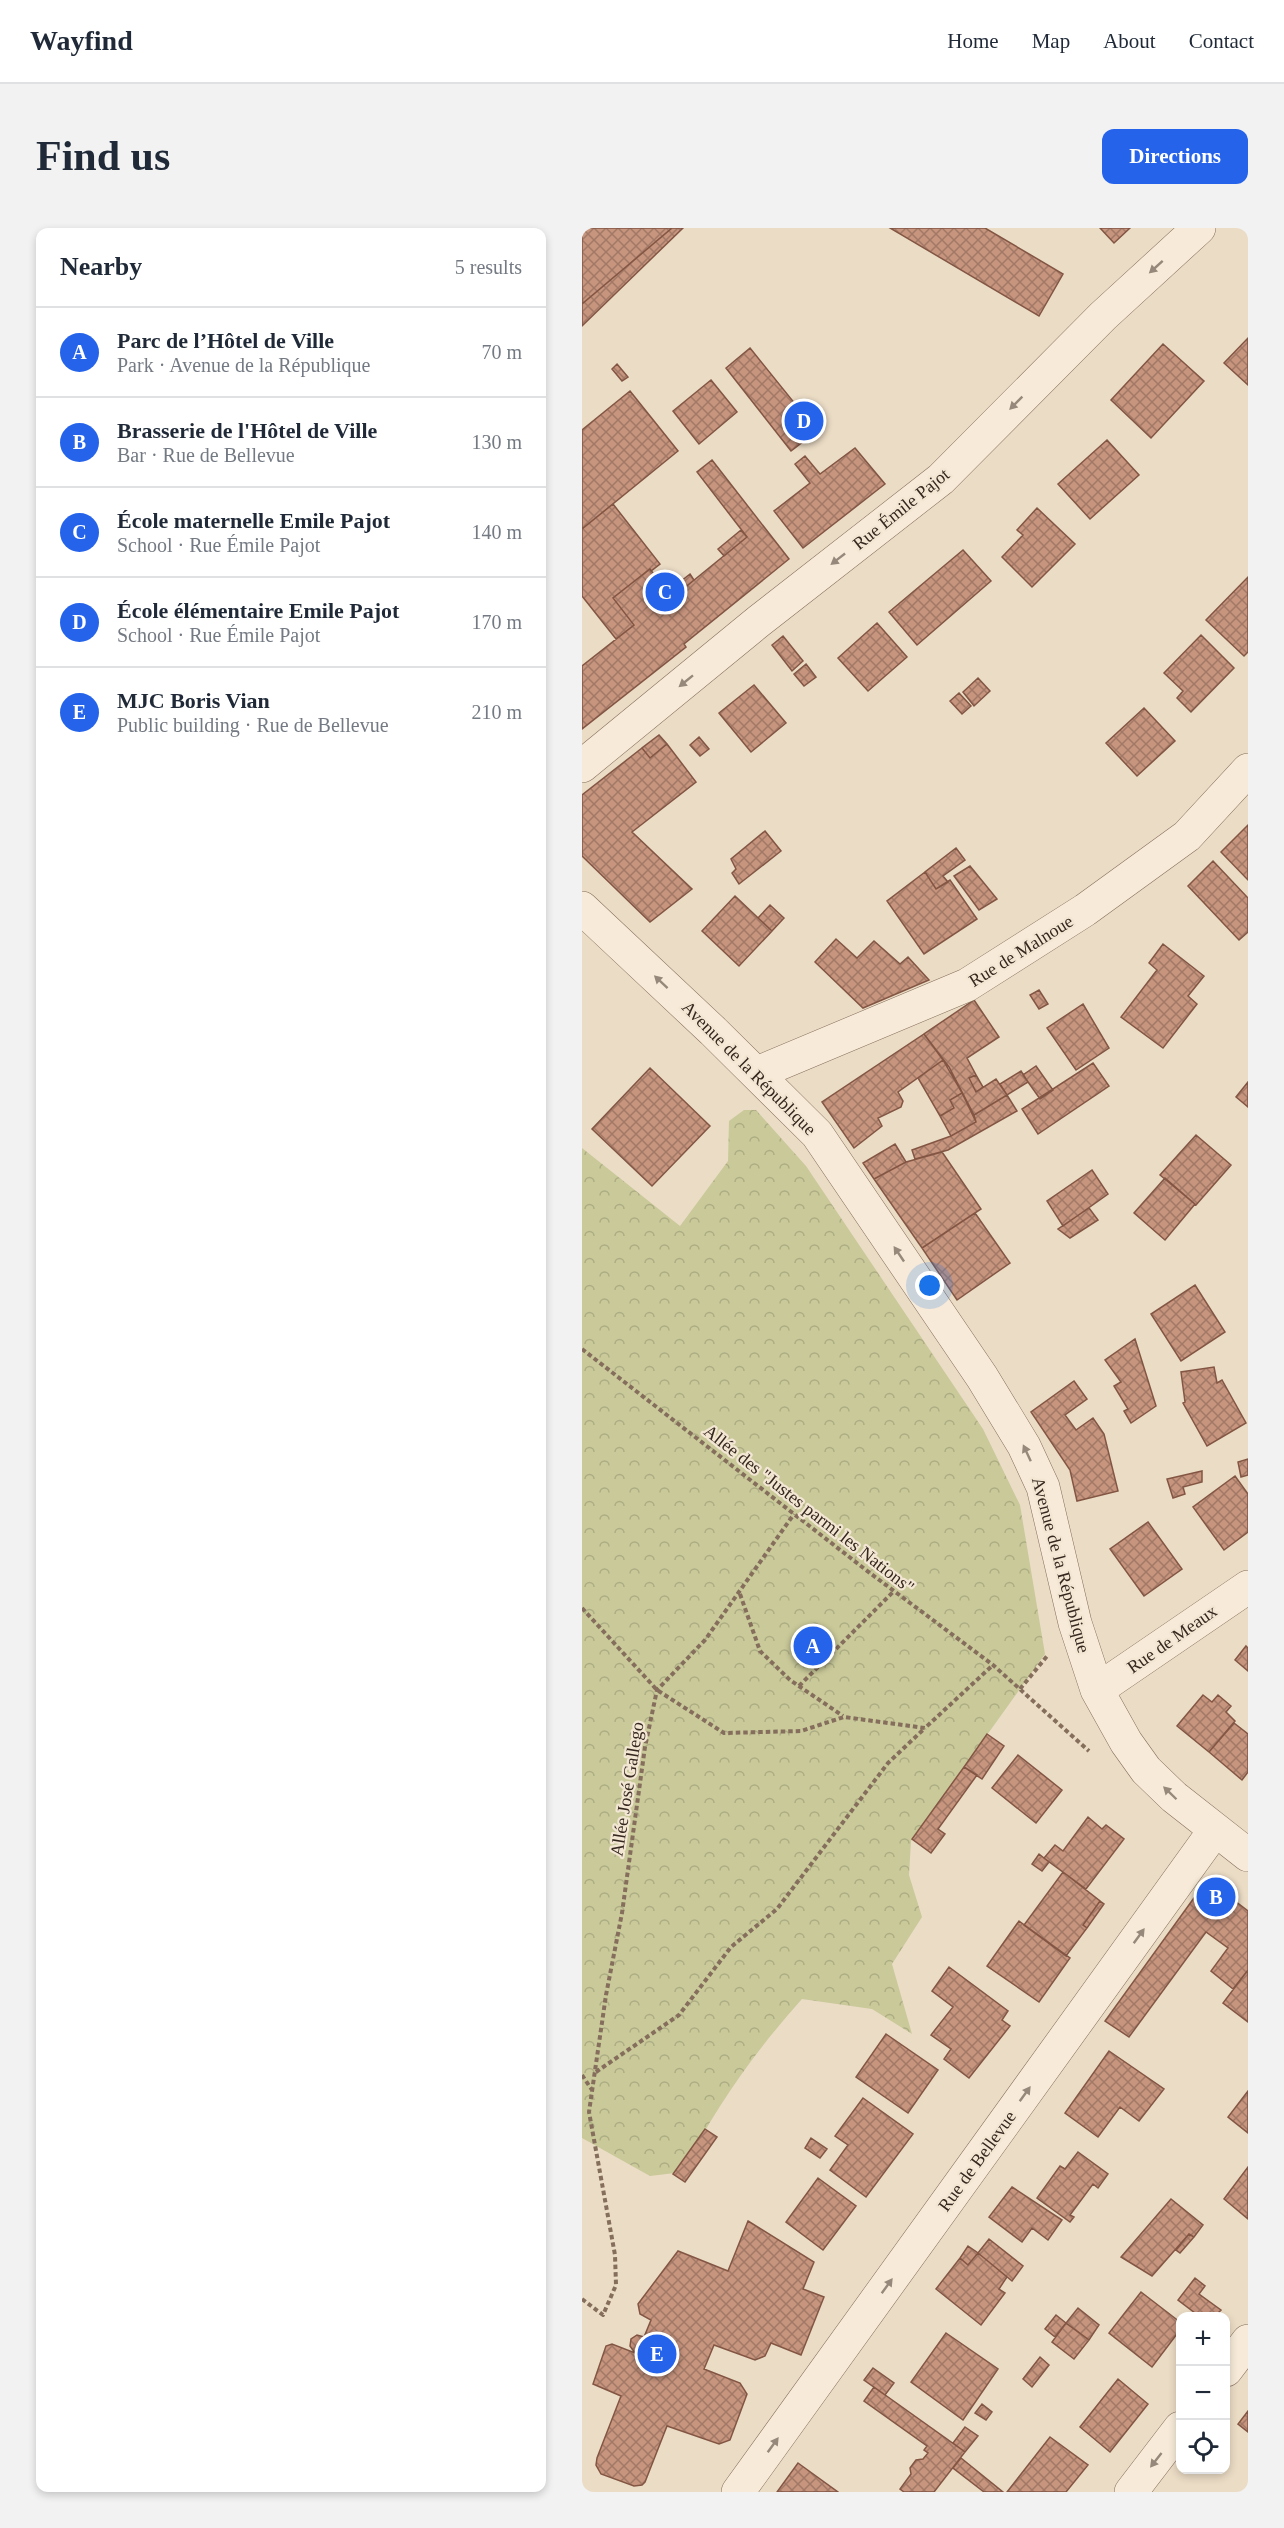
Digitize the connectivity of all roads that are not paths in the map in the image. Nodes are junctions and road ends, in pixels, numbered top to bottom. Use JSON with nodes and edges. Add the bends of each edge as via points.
{"nodes":[{"id":1,"x":1199,"y":228,"type":"edge"},
{"id":2,"x":582,"y":766,"type":"edge"},
{"id":3,"x":1248,"y":770,"type":"edge"},
{"id":4,"x":582,"y":908,"type":"edge"},
{"id":5,"x":757,"y":1073,"type":"junction"},
{"id":6,"x":1248,"y":1587,"type":"edge"},
{"id":7,"x":1097,"y":1690,"type":"junction"},
{"id":8,"x":1215,"y":1830,"type":"junction"},
{"id":9,"x":1248,"y":1855,"type":"edge"},
{"id":10,"x":1248,"y":2341,"type":"edge"},
{"id":11,"x":1229,"y":2366,"type":"edge"},
{"id":12,"x":1176,"y":2433,"type":"edge"},
{"id":13,"x":738,"y":2492,"type":"edge"},
{"id":14,"x":1131,"y":2492,"type":"edge"}],
"edges":[{"from":1,"to":2,"type":"street","name":"Rue Émile Pajot","one_way":true,"via":[[1103,315],[941,479]]},
{"from":3,"to":5,"type":"street","name":"Rue de Malnoue","via":[[1187,836],[1085,910],[968,985]]},
{"from":5,"to":4,"type":"street","name":"Avenue de la République","one_way":true},
{"from":7,"to":5,"type":"street","name":"Avenue de la République","one_way":true,"via":[[1075,1623],[1043,1487],[1024,1446],[982,1377],[817,1134]]},
{"from":6,"to":7,"type":"street","name":"Rue de Meaux"},
{"from":8,"to":7,"type":"street","name":"Avenue de la République","one_way":true,"via":[[1146,1770]]},
{"from":8,"to":9,"type":"street","name":"Avenue de la République"},
{"from":13,"to":8,"type":"street","name":"Rue de Bellevue","one_way":true},
{"from":10,"to":11,"type":"street"},
{"from":12,"to":14,"type":"street","one_way":true}]}
